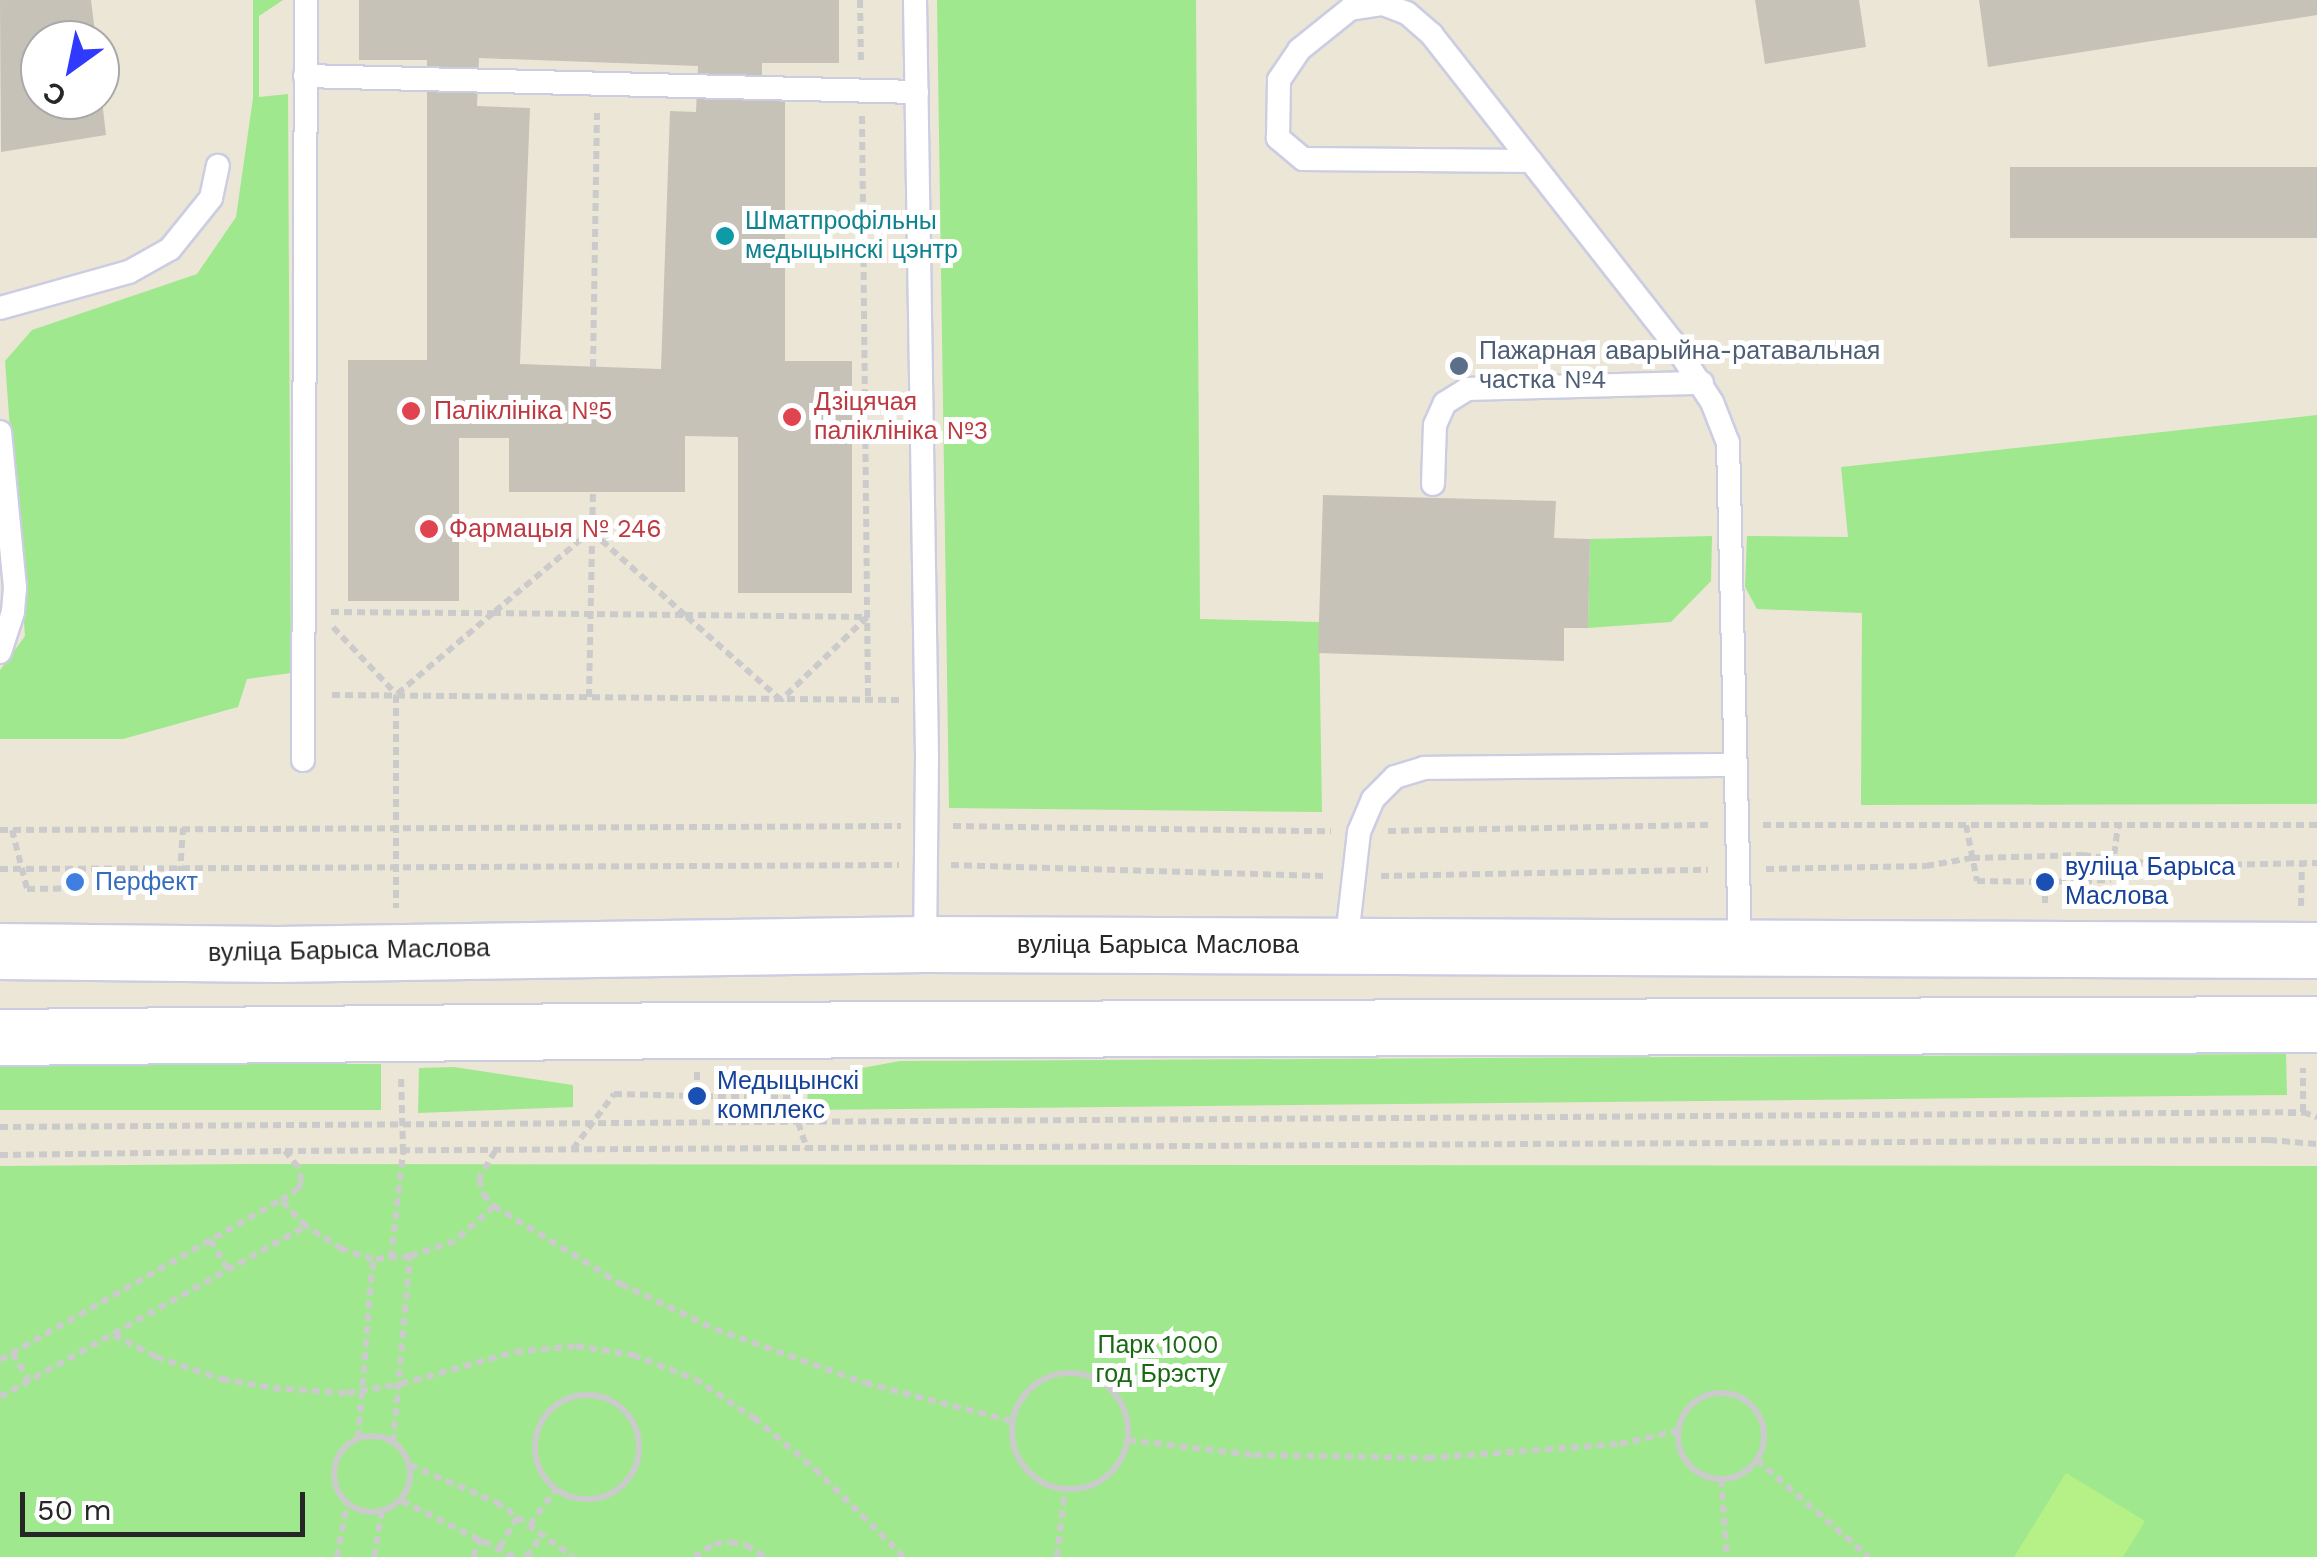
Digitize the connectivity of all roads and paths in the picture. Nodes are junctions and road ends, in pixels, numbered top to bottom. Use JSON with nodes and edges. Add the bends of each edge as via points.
{"nodes":[{"id":1,"x":306,"y":0,"type":"edge"},
{"id":2,"x":860,"y":0,"type":"edge"},
{"id":3,"x":915,"y":0,"type":"edge"},
{"id":4,"x":305,"y":76,"type":"junction"},
{"id":5,"x":598,"y":86,"type":"junction"},
{"id":6,"x":861,"y":91,"type":"junction"},
{"id":7,"x":916,"y":92,"type":"junction"},
{"id":8,"x":1531,"y":161,"type":"junction"},
{"id":9,"x":218,"y":166,"type":"dead end"},
{"id":10,"x":0,"y":308,"type":"edge"},
{"id":11,"x":593,"y":367,"type":"dead end"},
{"id":12,"x":1702,"y":383,"type":"junction"},
{"id":13,"x":0,"y":432,"type":"edge"},
{"id":14,"x":1433,"y":484,"type":"dead end"},
{"id":15,"x":593,"y":492,"type":"dead end"},
{"id":16,"x":591,"y":531,"type":"junction"},
{"id":17,"x":493,"y":613,"type":"junction"},
{"id":18,"x":590,"y":614,"type":"junction"},
{"id":19,"x":685,"y":615,"type":"junction"},
{"id":20,"x":866,"y":617,"type":"junction"},
{"id":21,"x":0,"y":652,"type":"edge"},
{"id":22,"x":303,"y":694,"type":"junction"},
{"id":23,"x":396,"y":695,"type":"junction"},
{"id":24,"x":588,"y":697,"type":"junction"},
{"id":25,"x":781,"y":700,"type":"junction"},
{"id":26,"x":868,"y":700,"type":"junction"},
{"id":27,"x":926,"y":700,"type":"junction"},
{"id":28,"x":302,"y":760,"type":"dead end"},
{"id":29,"x":1733,"y":766,"type":"junction"},
{"id":30,"x":1734,"y":825,"type":"junction"},
{"id":31,"x":1966,"y":825,"type":"junction"},
{"id":32,"x":2118,"y":825,"type":"junction"},
{"id":33,"x":2317,"y":825,"type":"edge"},
{"id":34,"x":396,"y":826,"type":"junction"},
{"id":35,"x":928,"y":826,"type":"junction"},
{"id":36,"x":183,"y":828,"type":"junction"},
{"id":37,"x":0,"y":830,"type":"edge"},
{"id":38,"x":12,"y":830,"type":"junction"},
{"id":39,"x":1359,"y":832,"type":"junction"},
{"id":40,"x":1972,"y":858,"type":"junction"},
{"id":41,"x":2114,"y":859,"type":"junction"},
{"id":42,"x":2317,"y":862,"type":"edge"},
{"id":43,"x":928,"y":865,"type":"junction"},
{"id":44,"x":22,"y":868,"type":"junction"},
{"id":45,"x":180,"y":868,"type":"junction"},
{"id":46,"x":0,"y":869,"type":"edge"},
{"id":47,"x":1736,"y":869,"type":"junction"},
{"id":48,"x":1354,"y":877,"type":"junction"},
{"id":49,"x":925,"y":944,"type":"junction"},
{"id":50,"x":1346,"y":946,"type":"junction"},
{"id":51,"x":1740,"y":947,"type":"junction"},
{"id":52,"x":0,"y":950,"type":"edge"},
{"id":53,"x":513,"y":950,"type":"junction"},
{"id":54,"x":2317,"y":950,"type":"edge"},
{"id":55,"x":277,"y":954,"type":"junction"},
{"id":56,"x":2317,"y":1024,"type":"edge"},
{"id":57,"x":523,"y":1032,"type":"junction"},
{"id":58,"x":276,"y":1036,"type":"junction"},
{"id":59,"x":0,"y":1037,"type":"edge"},
{"id":60,"x":2317,"y":1116,"type":"edge"},
{"id":61,"x":799,"y":1124,"type":"junction"},
{"id":62,"x":591,"y":1125,"type":"junction"},
{"id":63,"x":0,"y":1127,"type":"edge"},
{"id":64,"x":2317,"y":1144,"type":"edge"},
{"id":65,"x":807,"y":1149,"type":"junction"},
{"id":66,"x":285,"y":1150,"type":"junction"},
{"id":67,"x":495,"y":1150,"type":"junction"},
{"id":68,"x":573,"y":1150,"type":"junction"},
{"id":69,"x":403,"y":1152,"type":"junction"},
{"id":70,"x":0,"y":1155,"type":"edge"},
{"id":71,"x":281,"y":1200,"type":"junction"},
{"id":72,"x":494,"y":1206,"type":"junction"},
{"id":73,"x":306,"y":1226,"type":"junction"},
{"id":74,"x":210,"y":1240,"type":"junction"},
{"id":75,"x":410,"y":1256,"type":"junction"},
{"id":76,"x":373,"y":1258,"type":"junction"},
{"id":77,"x":391,"y":1258,"type":"junction"},
{"id":78,"x":228,"y":1270,"type":"junction"},
{"id":79,"x":114,"y":1335,"type":"junction"},
{"id":80,"x":12,"y":1353,"type":"junction"},
{"id":81,"x":0,"y":1360,"type":"edge"},
{"id":82,"x":29,"y":1380,"type":"junction"},
{"id":83,"x":401,"y":1384,"type":"junction"},
{"id":84,"x":364,"y":1392,"type":"junction"},
{"id":85,"x":0,"y":1398,"type":"edge"},
{"id":86,"x":1012,"y":1421,"type":"junction"},
{"id":87,"x":1678,"y":1432,"type":"junction"},
{"id":88,"x":358,"y":1438,"type":"junction"},
{"id":89,"x":1128,"y":1440,"type":"junction"},
{"id":90,"x":392,"y":1442,"type":"junction"},
{"id":91,"x":1757,"y":1460,"type":"junction"},
{"id":92,"x":410,"y":1465,"type":"junction"},
{"id":93,"x":1720,"y":1479,"type":"junction"},
{"id":94,"x":556,"y":1489,"type":"junction"},
{"id":95,"x":1065,"y":1489,"type":"junction"},
{"id":96,"x":402,"y":1500,"type":"junction"},
{"id":97,"x":347,"y":1503,"type":"junction"},
{"id":98,"x":382,"y":1511,"type":"junction"},
{"id":99,"x":518,"y":1516,"type":"junction"},
{"id":100,"x":530,"y":1525,"type":"junction"},
{"id":101,"x":544,"y":1534,"type":"junction"},
{"id":102,"x":481,"y":1538,"type":"junction"},
{"id":103,"x":500,"y":1547,"type":"junction"},
{"id":104,"x":337,"y":1557,"type":"edge"},
{"id":105,"x":374,"y":1557,"type":"edge"},
{"id":106,"x":473,"y":1557,"type":"edge"},
{"id":107,"x":514,"y":1557,"type":"edge"},
{"id":108,"x":526,"y":1557,"type":"edge"},
{"id":109,"x":572,"y":1557,"type":"edge"},
{"id":110,"x":694,"y":1557,"type":"edge"},
{"id":111,"x":766,"y":1557,"type":"edge"},
{"id":112,"x":904,"y":1557,"type":"edge"},
{"id":113,"x":1057,"y":1557,"type":"edge"},
{"id":114,"x":1727,"y":1557,"type":"edge"},
{"id":115,"x":1869,"y":1557,"type":"edge"}],
"edges":[{"from":1,"to":4,"type":"lane"},
{"from":2,"to":6,"type":"path"},
{"from":3,"to":7,"type":"lane"},
{"from":4,"to":5,"type":"lane"},
{"from":4,"to":22,"type":"lane"},
{"from":5,"to":6,"type":"lane"},
{"from":5,"to":11,"type":"path"},
{"from":6,"to":7,"type":"lane"},
{"from":6,"to":20,"type":"path"},
{"from":7,"to":27,"type":"lane"},
{"from":8,"to":8,"type":"lane","via":[[1432,34],[1396,8],[1371,3],[1339,15],[1295,54],[1280,80],[1278,138],[1303,159]]},
{"from":8,"to":12,"type":"lane"},
{"from":9,"to":10,"type":"lane","via":[[211,198],[170,249],[129,272]]},
{"from":12,"to":14,"type":"lane","via":[[1467,390],[1446,403],[1435,425]]},
{"from":12,"to":29,"type":"lane","via":[[1728,443]]},
{"from":13,"to":21,"type":"lane","via":[[15,588]]},
{"from":15,"to":16,"type":"path"},
{"from":16,"to":17,"type":"path"},
{"from":16,"to":18,"type":"path"},
{"from":16,"to":19,"type":"path"},
{"from":17,"to":18,"type":"path"},
{"from":17,"to":23,"type":"path"},
{"from":17,"to":23,"type":"path","via":[[318,612]]},
{"from":18,"to":19,"type":"path"},
{"from":18,"to":24,"type":"path"},
{"from":19,"to":20,"type":"path"},
{"from":19,"to":25,"type":"path"},
{"from":20,"to":25,"type":"path"},
{"from":20,"to":26,"type":"path"},
{"from":22,"to":23,"type":"path"},
{"from":22,"to":28,"type":"lane"},
{"from":23,"to":24,"type":"path"},
{"from":23,"to":34,"type":"path"},
{"from":24,"to":25,"type":"path"},
{"from":25,"to":26,"type":"path"},
{"from":26,"to":27,"type":"path"},
{"from":27,"to":35,"type":"lane"},
{"from":29,"to":30,"type":"lane"},
{"from":29,"to":39,"type":"lane","via":[[1424,768],[1384,786]]},
{"from":30,"to":31,"type":"path"},
{"from":30,"to":39,"type":"path"},
{"from":30,"to":47,"type":"lane"},
{"from":31,"to":32,"type":"path"},
{"from":31,"to":40,"type":"path"},
{"from":32,"to":33,"type":"path"},
{"from":32,"to":41,"type":"path"},
{"from":34,"to":35,"type":"path"},
{"from":34,"to":36,"type":"path"},
{"from":35,"to":39,"type":"path"},
{"from":35,"to":43,"type":"lane"},
{"from":36,"to":38,"type":"path"},
{"from":36,"to":45,"type":"path"},
{"from":37,"to":38,"type":"path"},
{"from":38,"to":44,"type":"path"},
{"from":39,"to":48,"type":"lane"},
{"from":40,"to":41,"type":"path"},
{"from":40,"to":41,"type":"path","via":[[1977,882],[2110,880]]},
{"from":40,"to":47,"type":"path","via":[[1926,866]]},
{"from":41,"to":42,"type":"path","via":[[2170,866]]},
{"from":43,"to":45,"type":"path"},
{"from":43,"to":48,"type":"path"},
{"from":43,"to":49,"type":"lane"},
{"from":44,"to":45,"type":"path"},
{"from":44,"to":45,"type":"path","via":[[28,889],[179,887]]},
{"from":44,"to":46,"type":"path"},
{"from":47,"to":48,"type":"path"},
{"from":47,"to":51,"type":"lane"},
{"from":48,"to":50,"type":"lane"},
{"from":49,"to":50,"type":"main road","name":"вуліца Барыса Маслова"},
{"from":49,"to":53,"type":"main road","name":"вуліца Барыса Маслова"},
{"from":50,"to":51,"type":"main road","name":"вуліца Барыса Маслова"},
{"from":51,"to":54,"type":"main road","name":"вуліца Барыса Маслова"},
{"from":52,"to":55,"type":"main road","name":"вуліца Барыса Маслова"},
{"from":53,"to":55,"type":"main road","name":"вуліца Барыса Маслова"},
{"from":53,"to":57,"type":"main road","via":[[494,983],[496,1000]]},
{"from":55,"to":58,"type":"main road","via":[[305,978],[310,994],[298,1022]]},
{"from":56,"to":57,"type":"main road"},
{"from":57,"to":58,"type":"main road"},
{"from":58,"to":59,"type":"main road"},
{"from":60,"to":61,"type":"path"},
{"from":61,"to":62,"type":"path"},
{"from":61,"to":62,"type":"path","via":[[790,1098],[614,1094]]},
{"from":61,"to":65,"type":"path"},
{"from":62,"to":63,"type":"path"},
{"from":62,"to":68,"type":"path"},
{"from":64,"to":65,"type":"path"},
{"from":65,"to":68,"type":"path"},
{"from":66,"to":69,"type":"path"},
{"from":66,"to":70,"type":"path"},
{"from":66,"to":71,"type":"path","via":[[302,1181]]},
{"from":67,"to":68,"type":"path"},
{"from":67,"to":69,"type":"path"},
{"from":67,"to":72,"type":"path","via":[[479,1179]]},
{"from":69,"to":77,"type":"path"},
{"from":71,"to":73,"type":"path"},
{"from":71,"to":74,"type":"path"},
{"from":72,"to":75,"type":"path","via":[[454,1241]]},
{"from":72,"to":86,"type":"path","via":[[621,1284],[715,1329],[866,1383]]},
{"from":73,"to":76,"type":"path","via":[[324,1241]]},
{"from":73,"to":78,"type":"path"},
{"from":74,"to":78,"type":"path"},
{"from":74,"to":80,"type":"path"},
{"from":75,"to":77,"type":"path"},
{"from":75,"to":83,"type":"path"},
{"from":76,"to":77,"type":"path"},
{"from":76,"to":84,"type":"path"},
{"from":78,"to":79,"type":"path"},
{"from":79,"to":82,"type":"path"},
{"from":79,"to":84,"type":"path","via":[[166,1361],[248,1385]]},
{"from":80,"to":81,"type":"path"},
{"from":80,"to":82,"type":"path"},
{"from":82,"to":85,"type":"path"},
{"from":83,"to":84,"type":"path"},
{"from":83,"to":90,"type":"path"},
{"from":83,"to":112,"type":"path","via":[[545,1348],[604,1349],[666,1366],[724,1396],[785,1443]]},
{"from":84,"to":88,"type":"path"},
{"from":86,"to":89,"type":"path","via":[[1018,1404],[1044,1378],[1080,1373],[1097,1379],[1122,1404]]},
{"from":86,"to":95,"type":"path","via":[[1028,1472]]},
{"from":87,"to":89,"type":"path","via":[[1620,1444],[1428,1458],[1254,1455]]},
{"from":87,"to":91,"type":"path","via":[[1702,1397],[1730,1394],[1744,1399],[1762,1422]]},
{"from":87,"to":93,"type":"path","via":[[1678,1446],[1694,1469]]},
{"from":88,"to":90,"type":"path"},
{"from":88,"to":97,"type":"path","via":[[336,1458],[333,1473]]},
{"from":89,"to":95,"type":"path","via":[[1111,1472],[1096,1483]]},
{"from":90,"to":92,"type":"path"},
{"from":91,"to":93,"type":"path"},
{"from":91,"to":115,"type":"path"},
{"from":92,"to":96,"type":"path"},
{"from":92,"to":99,"type":"path"},
{"from":93,"to":114,"type":"path"},
{"from":94,"to":94,"type":"path","via":[[586,1500],[602,1498],[629,1478],[637,1432],[618,1406],[587,1395],[556,1404],[545,1416],[534,1446]]},
{"from":94,"to":100,"type":"path"},
{"from":95,"to":113,"type":"path"},
{"from":96,"to":98,"type":"path"},
{"from":96,"to":102,"type":"path"},
{"from":97,"to":98,"type":"path"},
{"from":97,"to":104,"type":"path"},
{"from":98,"to":105,"type":"path"},
{"from":99,"to":100,"type":"path"},
{"from":99,"to":103,"type":"path"},
{"from":100,"to":101,"type":"path"},
{"from":101,"to":108,"type":"path"},
{"from":101,"to":109,"type":"path"},
{"from":102,"to":103,"type":"path"},
{"from":102,"to":106,"type":"path"},
{"from":103,"to":107,"type":"path"},
{"from":110,"to":111,"type":"path","via":[[730,1542]]}]}
